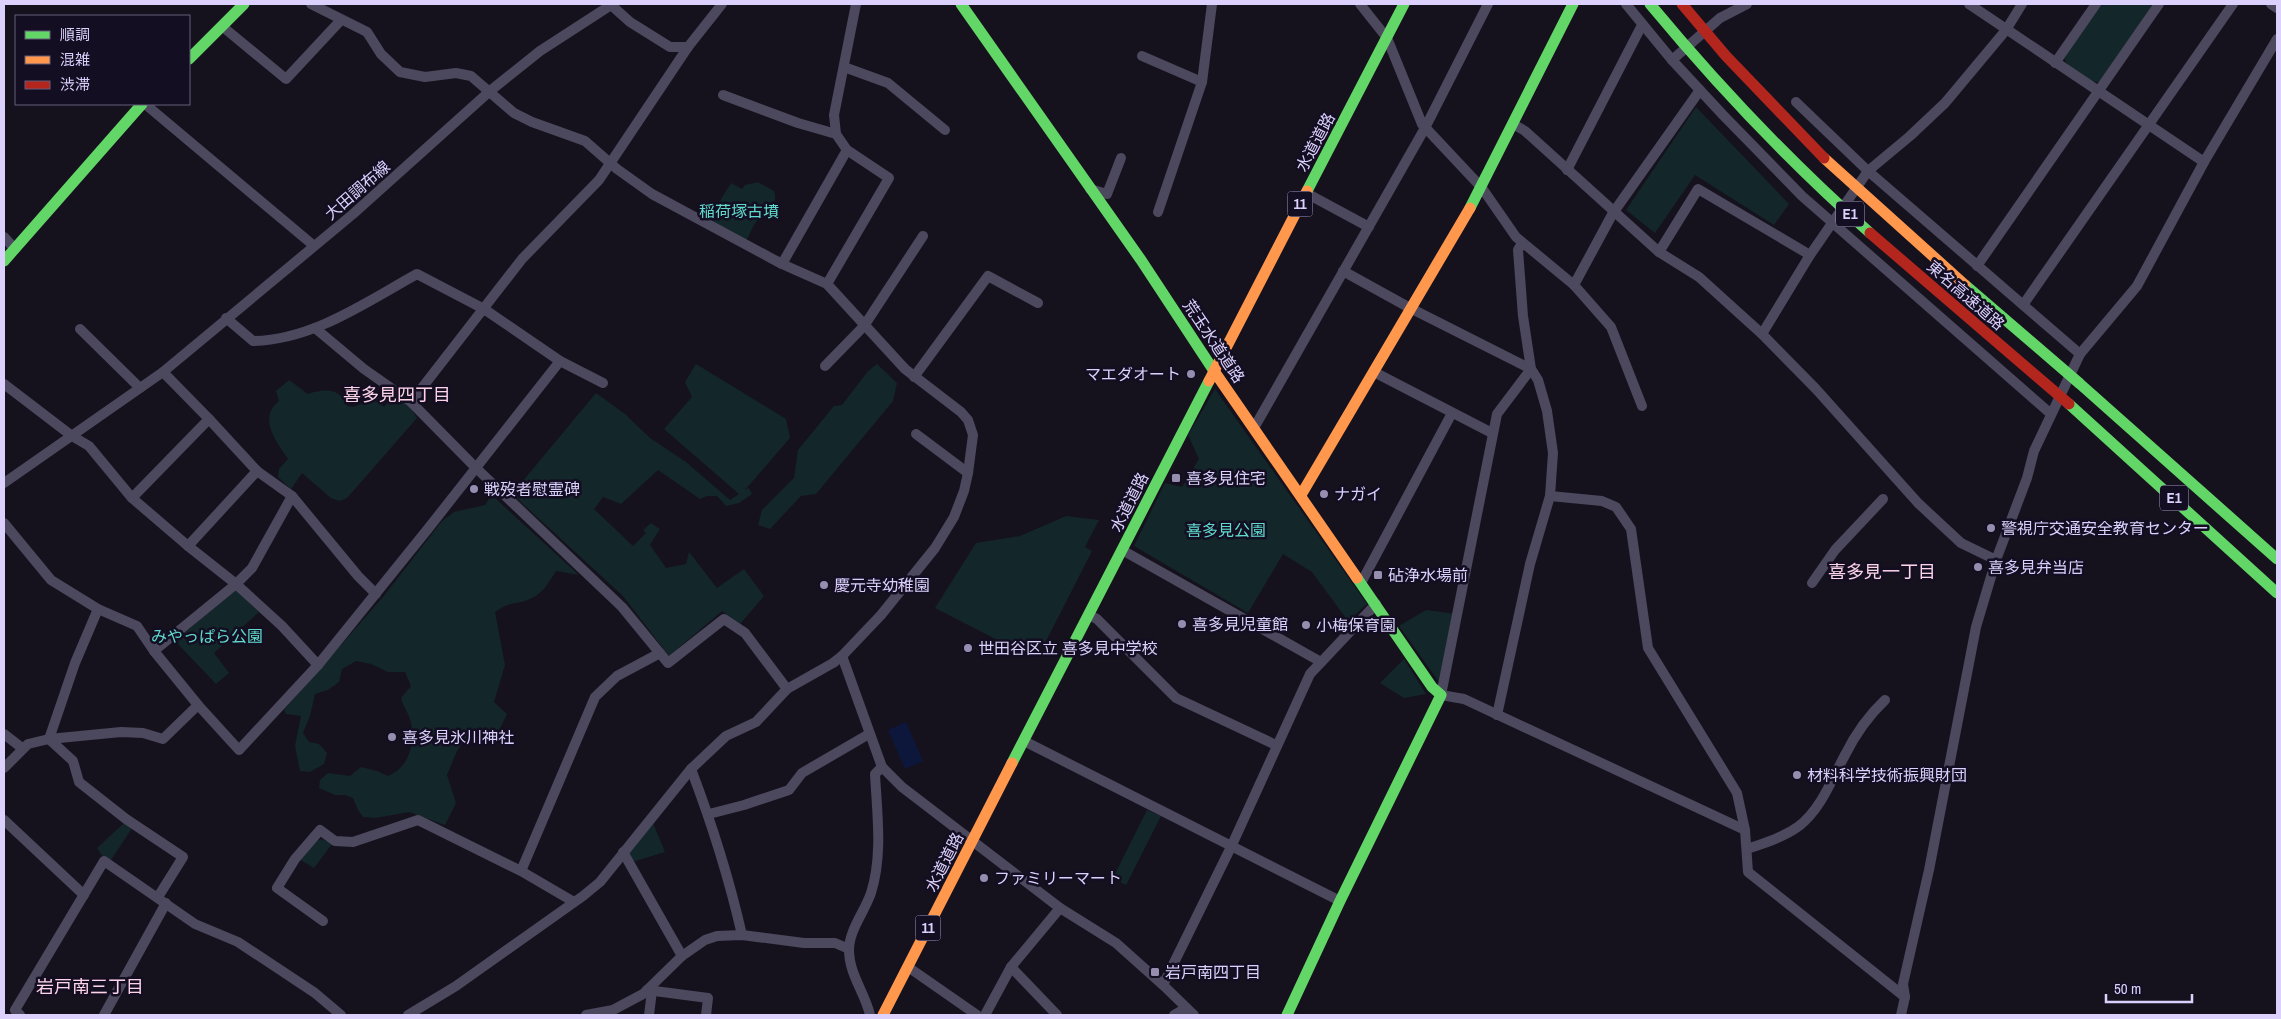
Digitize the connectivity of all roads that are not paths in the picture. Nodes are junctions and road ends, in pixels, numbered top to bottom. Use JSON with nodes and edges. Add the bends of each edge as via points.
{"nodes":[{"id":1,"x":244,"y":4,"type":"edge"},
{"id":2,"x":311,"y":4,"type":"edge"},
{"id":3,"x":610,"y":4,"type":"edge"},
{"id":4,"x":722,"y":4,"type":"edge"},
{"id":5,"x":856,"y":4,"type":"edge"},
{"id":6,"x":961,"y":4,"type":"edge"},
{"id":7,"x":1212,"y":4,"type":"edge"},
{"id":8,"x":1360,"y":4,"type":"edge"},
{"id":9,"x":1404,"y":4,"type":"edge"},
{"id":10,"x":1488,"y":4,"type":"edge"},
{"id":11,"x":1573,"y":4,"type":"edge"},
{"id":12,"x":1626,"y":4,"type":"edge"},
{"id":13,"x":1650,"y":4,"type":"edge"},
{"id":14,"x":1682,"y":4,"type":"edge"},
{"id":15,"x":1747,"y":4,"type":"edge"},
{"id":16,"x":1969,"y":4,"type":"edge"},
{"id":17,"x":2022,"y":4,"type":"edge"},
{"id":18,"x":2096,"y":4,"type":"edge"},
{"id":19,"x":2159,"y":4,"type":"edge"},
{"id":20,"x":2233,"y":4,"type":"edge"},
{"id":21,"x":2271,"y":4,"type":"edge"},
{"id":22,"x":2277,"y":8,"type":"edge"},
{"id":23,"x":341,"y":20,"type":"junction"},
{"id":24,"x":1642,"y":25,"type":"junction"},
{"id":25,"x":223,"y":27,"type":"junction"},
{"id":26,"x":2006,"y":30,"type":"junction"},
{"id":27,"x":1387,"y":38,"type":"junction"},
{"id":28,"x":2277,"y":39,"type":"edge"},
{"id":29,"x":688,"y":47,"type":"junction"},
{"id":30,"x":1142,"y":56,"type":"dead end"},
{"id":31,"x":190,"y":58,"type":"edge"},
{"id":32,"x":1672,"y":60,"type":"junction"},
{"id":33,"x":2055,"y":63,"type":"junction"},
{"id":34,"x":844,"y":67,"type":"junction"},
{"id":35,"x":1202,"y":82,"type":"junction"},
{"id":36,"x":1700,"y":90,"type":"junction"},
{"id":37,"x":490,"y":91,"type":"junction"},
{"id":38,"x":2098,"y":92,"type":"junction"},
{"id":39,"x":723,"y":95,"type":"dead end"},
{"id":40,"x":1796,"y":102,"type":"dead end"},
{"id":41,"x":143,"y":105,"type":"edge"},
{"id":42,"x":145,"y":105,"type":"edge"},
{"id":43,"x":1513,"y":124,"type":"junction"},
{"id":44,"x":2148,"y":125,"type":"junction"},
{"id":45,"x":1426,"y":128,"type":"junction"},
{"id":46,"x":945,"y":130,"type":"dead end"},
{"id":47,"x":836,"y":134,"type":"junction"},
{"id":48,"x":847,"y":150,"type":"junction"},
{"id":49,"x":1121,"y":158,"type":"dead end"},
{"id":50,"x":611,"y":162,"type":"junction"},
{"id":51,"x":2204,"y":162,"type":"junction"},
{"id":52,"x":1567,"y":170,"type":"junction"},
{"id":53,"x":1868,"y":170,"type":"junction"},
{"id":54,"x":1089,"y":188,"type":"junction"},
{"id":55,"x":1482,"y":188,"type":"junction"},
{"id":56,"x":1306,"y":193,"type":"junction"},
{"id":57,"x":1158,"y":212,"type":"dead end"},
{"id":58,"x":1613,"y":213,"type":"junction"},
{"id":59,"x":1832,"y":223,"type":"junction"},
{"id":60,"x":1369,"y":227,"type":"junction"},
{"id":61,"x":924,"y":236,"type":"dead end"},
{"id":62,"x":4,"y":237,"type":"edge"},
{"id":63,"x":1522,"y":243,"type":"junction"},
{"id":64,"x":314,"y":245,"type":"junction"},
{"id":65,"x":15,"y":249,"type":"junction"},
{"id":66,"x":1659,"y":252,"type":"junction"},
{"id":67,"x":1810,"y":256,"type":"junction"},
{"id":68,"x":4,"y":261,"type":"edge"},
{"id":69,"x":782,"y":264,"type":"junction"},
{"id":70,"x":1976,"y":266,"type":"junction"},
{"id":71,"x":1343,"y":271,"type":"junction"},
{"id":72,"x":827,"y":284,"type":"junction"},
{"id":73,"x":1574,"y":285,"type":"junction"},
{"id":74,"x":1038,"y":303,"type":"dead end"},
{"id":75,"x":2023,"y":305,"type":"junction"},
{"id":76,"x":1410,"y":308,"type":"junction"},
{"id":77,"x":484,"y":309,"type":"junction"},
{"id":78,"x":226,"y":318,"type":"junction"},
{"id":79,"x":864,"y":326,"type":"junction"},
{"id":80,"x":315,"y":328,"type":"junction"},
{"id":81,"x":80,"y":330,"type":"dead end"},
{"id":82,"x":1762,"y":334,"type":"junction"},
{"id":83,"x":2080,"y":354,"type":"junction"},
{"id":84,"x":560,"y":361,"type":"junction"},
{"id":85,"x":825,"y":366,"type":"dead end"},
{"id":86,"x":1531,"y":369,"type":"junction"},
{"id":87,"x":1214,"y":371,"type":"junction"},
{"id":88,"x":163,"y":372,"type":"junction"},
{"id":89,"x":1374,"y":372,"type":"junction"},
{"id":90,"x":914,"y":377,"type":"junction"},
{"id":91,"x":603,"y":383,"type":"dead end"},
{"id":92,"x":4,"y":384,"type":"edge"},
{"id":93,"x":140,"y":388,"type":"junction"},
{"id":94,"x":411,"y":402,"type":"junction"},
{"id":95,"x":1642,"y":406,"type":"dead end"},
{"id":96,"x":1452,"y":413,"type":"junction"},
{"id":97,"x":2051,"y":414,"type":"junction"},
{"id":98,"x":209,"y":418,"type":"junction"},
{"id":99,"x":1254,"y":428,"type":"junction"},
{"id":100,"x":1492,"y":433,"type":"junction"},
{"id":101,"x":916,"y":434,"type":"dead end"},
{"id":102,"x":72,"y":436,"type":"junction"},
{"id":103,"x":475,"y":467,"type":"junction"},
{"id":104,"x":257,"y":471,"type":"junction"},
{"id":105,"x":968,"y":473,"type":"junction"},
{"id":106,"x":5,"y":478,"type":"edge"},
{"id":107,"x":1300,"y":495,"type":"junction"},
{"id":108,"x":292,"y":496,"type":"junction"},
{"id":109,"x":1550,"y":496,"type":"junction"},
{"id":110,"x":132,"y":498,"type":"junction"},
{"id":111,"x":1883,"y":499,"type":"dead end"},
{"id":112,"x":4,"y":522,"type":"edge"},
{"id":113,"x":188,"y":546,"type":"junction"},
{"id":114,"x":1122,"y":550,"type":"junction"},
{"id":115,"x":2277,"y":559,"type":"edge"},
{"id":116,"x":1996,"y":560,"type":"junction"},
{"id":117,"x":1361,"y":583,"type":"junction"},
{"id":118,"x":1812,"y":583,"type":"dead end"},
{"id":119,"x":236,"y":584,"type":"junction"},
{"id":120,"x":2277,"y":593,"type":"edge"},
{"id":121,"x":376,"y":594,"type":"junction"},
{"id":122,"x":1376,"y":604,"type":"junction"},
{"id":123,"x":98,"y":609,"type":"junction"},
{"id":124,"x":1089,"y":615,"type":"junction"},
{"id":125,"x":154,"y":650,"type":"junction"},
{"id":126,"x":660,"y":654,"type":"junction"},
{"id":127,"x":842,"y":656,"type":"junction"},
{"id":128,"x":1321,"y":662,"type":"junction"},
{"id":129,"x":318,"y":664,"type":"junction"},
{"id":130,"x":787,"y":689,"type":"junction"},
{"id":131,"x":1441,"y":695,"type":"junction"},
{"id":132,"x":1885,"y":700,"type":"dead end"},
{"id":133,"x":198,"y":705,"type":"junction"},
{"id":134,"x":1497,"y":715,"type":"junction"},
{"id":135,"x":4,"y":734,"type":"edge"},
{"id":136,"x":868,"y":734,"type":"junction"},
{"id":137,"x":49,"y":738,"type":"junction"},
{"id":138,"x":1024,"y":741,"type":"junction"},
{"id":139,"x":1276,"y":745,"type":"junction"},
{"id":140,"x":22,"y":748,"type":"junction"},
{"id":141,"x":882,"y":767,"type":"junction"},
{"id":142,"x":4,"y":768,"type":"edge"},
{"id":143,"x":691,"y":769,"type":"junction"},
{"id":144,"x":709,"y":814,"type":"junction"},
{"id":145,"x":4,"y":820,"type":"edge"},
{"id":146,"x":1745,"y":830,"type":"junction"},
{"id":147,"x":972,"y":842,"type":"junction"},
{"id":148,"x":1231,"y":847,"type":"junction"},
{"id":149,"x":1747,"y":850,"type":"junction"},
{"id":150,"x":623,"y":852,"type":"junction"},
{"id":151,"x":521,"y":871,"type":"junction"},
{"id":152,"x":84,"y":895,"type":"junction"},
{"id":153,"x":162,"y":900,"type":"junction"},
{"id":154,"x":1340,"y":901,"type":"junction"},
{"id":155,"x":574,"y":902,"type":"junction"},
{"id":156,"x":1060,"y":908,"type":"junction"},
{"id":157,"x":323,"y":921,"type":"dead end"},
{"id":158,"x":742,"y":936,"type":"junction"},
{"id":159,"x":849,"y":949,"type":"junction"},
{"id":160,"x":682,"y":956,"type":"junction"},
{"id":161,"x":908,"y":967,"type":"junction"},
{"id":162,"x":1011,"y":967,"type":"junction"},
{"id":163,"x":1164,"y":985,"type":"junction"},
{"id":164,"x":650,"y":991,"type":"junction"},
{"id":165,"x":1905,"y":997,"type":"junction"},
{"id":166,"x":1190,"y":1012,"type":"edge"},
{"id":167,"x":20,"y":1015,"type":"edge"},
{"id":168,"x":104,"y":1015,"type":"edge"},
{"id":169,"x":341,"y":1015,"type":"edge"},
{"id":170,"x":408,"y":1015,"type":"edge"},
{"id":171,"x":588,"y":1015,"type":"edge"},
{"id":172,"x":649,"y":1015,"type":"edge"},
{"id":173,"x":706,"y":1015,"type":"edge"},
{"id":174,"x":870,"y":1015,"type":"edge"},
{"id":175,"x":883,"y":1015,"type":"edge"},
{"id":176,"x":977,"y":1015,"type":"edge"},
{"id":177,"x":985,"y":1015,"type":"edge"},
{"id":178,"x":1057,"y":1015,"type":"edge"},
{"id":179,"x":1174,"y":1015,"type":"edge"},
{"id":180,"x":1287,"y":1015,"type":"edge"},
{"id":181,"x":1901,"y":1015,"type":"edge"}],
"edges":[{"from":1,"to":25,"type":"main road"},
{"from":2,"to":23,"type":"street"},
{"from":3,"to":29,"type":"street","name":"大田調布線","via":[[630,22],[670,47]]},
{"from":3,"to":37,"type":"street","name":"大田調布線","via":[[540,51]]},
{"from":4,"to":29,"type":"street"},
{"from":5,"to":34,"type":"street"},
{"from":6,"to":54,"type":"main road","name":"荒玉水道道路"},
{"from":7,"to":35,"type":"street"},
{"from":8,"to":27,"type":"street"},
{"from":9,"to":27,"type":"main road","name":"水道道路","number":"11"},
{"from":10,"to":45,"type":"street"},
{"from":11,"to":43,"type":"main road"},
{"from":12,"to":24,"type":"street"},
{"from":13,"to":120,"type":"main road","name":"東名高速道路","number":"E1","bridge":true,"via":[[1728,94],[1842,208],[2069,404]]},
{"from":14,"to":115,"type":"main road","name":"東名高速道路","number":"E1","bridge":true,"via":[[1744,75],[1848,181]]},
{"from":15,"to":32,"type":"street","via":[[1720,18]]},
{"from":16,"to":26,"type":"street"},
{"from":17,"to":26,"type":"street"},
{"from":18,"to":33,"type":"street"},
{"from":19,"to":38,"type":"street"},
{"from":20,"to":44,"type":"street"},
{"from":21,"to":22,"type":"street"},
{"from":23,"to":25,"type":"street","via":[[286,79]]},
{"from":23,"to":37,"type":"street","via":[[367,32],[381,54],[400,72],[425,78],[456,73],[471,76]]},
{"from":24,"to":32,"type":"street"},
{"from":24,"to":52,"type":"street"},
{"from":25,"to":31,"type":"main road"},
{"from":26,"to":33,"type":"street"},
{"from":26,"to":53,"type":"street","via":[[1945,103]]},
{"from":27,"to":45,"type":"street","via":[[1417,114]]},
{"from":27,"to":56,"type":"main road","name":"水道道路","number":"11"},
{"from":28,"to":51,"type":"street"},
{"from":29,"to":50,"type":"street"},
{"from":30,"to":35,"type":"street"},
{"from":32,"to":36,"type":"street"},
{"from":33,"to":38,"type":"street"},
{"from":34,"to":46,"type":"street","via":[[888,83]]},
{"from":34,"to":47,"type":"street","via":[[834,115]]},
{"from":35,"to":57,"type":"street"},
{"from":36,"to":58,"type":"street"},
{"from":36,"to":59,"type":"street"},
{"from":37,"to":50,"type":"street","via":[[514,113],[585,140]]},
{"from":37,"to":64,"type":"street","name":"大田調布線"},
{"from":38,"to":44,"type":"street"},
{"from":38,"to":70,"type":"street"},
{"from":39,"to":47,"type":"street"},
{"from":40,"to":53,"type":"street"},
{"from":41,"to":65,"type":"main road"},
{"from":42,"to":64,"type":"street"},
{"from":43,"to":52,"type":"street"},
{"from":43,"to":55,"type":"main road"},
{"from":44,"to":51,"type":"street"},
{"from":44,"to":75,"type":"street"},
{"from":45,"to":55,"type":"street"},
{"from":45,"to":60,"type":"street"},
{"from":47,"to":48,"type":"street"},
{"from":48,"to":69,"type":"street"},
{"from":48,"to":72,"type":"street","via":[[890,178]]},
{"from":49,"to":54,"type":"street","via":[[1107,194]]},
{"from":50,"to":69,"type":"street","via":[[652,194]]},
{"from":50,"to":77,"type":"street","via":[[599,180],[522,259]]},
{"from":51,"to":83,"type":"street","via":[[2137,286]]},
{"from":52,"to":58,"type":"street"},
{"from":53,"to":59,"type":"street"},
{"from":53,"to":70,"type":"street"},
{"from":54,"to":87,"type":"main road","name":"荒玉水道道路"},
{"from":55,"to":63,"type":"street"},
{"from":55,"to":76,"type":"main road"},
{"from":56,"to":60,"type":"street"},
{"from":56,"to":87,"type":"main road","name":"水道道路","number":"11"},
{"from":58,"to":66,"type":"street"},
{"from":58,"to":73,"type":"street"},
{"from":59,"to":67,"type":"street"},
{"from":59,"to":97,"type":"street"},
{"from":60,"to":71,"type":"street"},
{"from":61,"to":79,"type":"street"},
{"from":62,"to":65,"type":"street"},
{"from":63,"to":73,"type":"street"},
{"from":63,"to":86,"type":"street","via":[[1518,250],[1520,280]]},
{"from":64,"to":78,"type":"street","name":"大田調布線"},
{"from":65,"to":68,"type":"main road"},
{"from":66,"to":67,"type":"street","via":[[1698,189]]},
{"from":66,"to":82,"type":"street","via":[[1699,277]]},
{"from":67,"to":82,"type":"street"},
{"from":69,"to":72,"type":"street"},
{"from":70,"to":75,"type":"street"},
{"from":71,"to":76,"type":"street"},
{"from":71,"to":99,"type":"street"},
{"from":72,"to":79,"type":"street"},
{"from":73,"to":95,"type":"street","via":[[1611,328]]},
{"from":74,"to":90,"type":"street","via":[[988,276]]},
{"from":75,"to":83,"type":"street"},
{"from":76,"to":86,"type":"street"},
{"from":76,"to":89,"type":"main road"},
{"from":77,"to":80,"type":"street","via":[[417,274]]},
{"from":77,"to":84,"type":"street"},
{"from":77,"to":94,"type":"street"},
{"from":78,"to":80,"type":"street","via":[[253,341],[273,340]]},
{"from":78,"to":88,"type":"street","name":"大田調布線"},
{"from":79,"to":85,"type":"street"},
{"from":79,"to":90,"type":"street"},
{"from":80,"to":94,"type":"street","via":[[364,369]]},
{"from":81,"to":93,"type":"street"},
{"from":82,"to":116,"type":"street","via":[[1918,503],[1961,543]]},
{"from":83,"to":97,"type":"street"},
{"from":84,"to":91,"type":"street"},
{"from":84,"to":103,"type":"street"},
{"from":86,"to":100,"type":"street","via":[[1497,414]]},
{"from":86,"to":109,"type":"street","via":[[1538,380],[1547,411],[1553,453]]},
{"from":87,"to":99,"type":"main road","name":"荒玉水道道路"},
{"from":87,"to":114,"type":"main road","name":"水道道路","number":"11"},
{"from":88,"to":93,"type":"street","name":"大田調布線"},
{"from":88,"to":98,"type":"street"},
{"from":89,"to":96,"type":"street"},
{"from":89,"to":107,"type":"main road"},
{"from":90,"to":105,"type":"street","via":[[968,420],[973,435]]},
{"from":92,"to":102,"type":"street"},
{"from":93,"to":102,"type":"street","name":"大田調布線"},
{"from":94,"to":103,"type":"street"},
{"from":96,"to":100,"type":"street"},
{"from":96,"to":117,"type":"street"},
{"from":97,"to":116,"type":"street","via":[[2034,451],[2028,478]]},
{"from":98,"to":104,"type":"street"},
{"from":98,"to":110,"type":"street"},
{"from":99,"to":107,"type":"main road","name":"荒玉水道道路"},
{"from":100,"to":131,"type":"street"},
{"from":101,"to":105,"type":"street"},
{"from":102,"to":106,"type":"street","name":"大田調布線"},
{"from":102,"to":110,"type":"street","via":[[90,446]]},
{"from":103,"to":121,"type":"street"},
{"from":103,"to":126,"type":"street","via":[[622,607]]},
{"from":104,"to":108,"type":"street"},
{"from":104,"to":113,"type":"street"},
{"from":105,"to":127,"type":"street","via":[[954,517],[935,548]]},
{"from":107,"to":117,"type":"main road","name":"荒玉水道道路"},
{"from":108,"to":119,"type":"street","via":[[252,568]]},
{"from":108,"to":121,"type":"street"},
{"from":109,"to":134,"type":"street","via":[[1530,564]]},
{"from":109,"to":146,"type":"street","via":[[1602,501],[1616,507],[1625,518],[1631,529],[1648,648],[1737,793]]},
{"from":110,"to":113,"type":"street"},
{"from":111,"to":118,"type":"street","via":[[1835,550]]},
{"from":112,"to":123,"type":"street","via":[[51,580]]},
{"from":113,"to":119,"type":"street"},
{"from":114,"to":124,"type":"main road","name":"水道道路","number":"11"},
{"from":114,"to":128,"type":"street"},
{"from":116,"to":165,"type":"street","via":[[1976,627],[1930,870],[1903,984]]},
{"from":117,"to":122,"type":"main road","name":"荒玉水道道路"},
{"from":119,"to":125,"type":"street"},
{"from":119,"to":129,"type":"street"},
{"from":121,"to":129,"type":"street"},
{"from":122,"to":128,"type":"street"},
{"from":122,"to":131,"type":"main road","name":"荒玉水道道路","via":[[1432,687]]},
{"from":123,"to":125,"type":"street","via":[[137,626]]},
{"from":123,"to":137,"type":"street"},
{"from":124,"to":138,"type":"main road","name":"水道道路","number":"11"},
{"from":124,"to":139,"type":"street","via":[[1097,619],[1176,698]]},
{"from":125,"to":133,"type":"street"},
{"from":126,"to":130,"type":"street","via":[[668,663],[724,620],[745,633]]},
{"from":126,"to":151,"type":"street","via":[[617,676],[595,697]]},
{"from":127,"to":130,"type":"street"},
{"from":127,"to":136,"type":"street"},
{"from":128,"to":139,"type":"street","via":[[1310,674]]},
{"from":129,"to":133,"type":"street","via":[[239,750]]},
{"from":130,"to":143,"type":"street","via":[[756,722],[726,736]]},
{"from":131,"to":134,"type":"street","via":[[1464,700]]},
{"from":131,"to":154,"type":"main road"},
{"from":132,"to":149,"type":"street","via":[[1869,715],[1822,800],[1800,826]]},
{"from":133,"to":137,"type":"street","via":[[162,740],[143,733],[121,732]]},
{"from":134,"to":146,"type":"street"},
{"from":135,"to":140,"type":"street"},
{"from":136,"to":141,"type":"street"},
{"from":136,"to":144,"type":"street","via":[[802,773],[789,790]]},
{"from":137,"to":140,"type":"street"},
{"from":137,"to":153,"type":"street","via":[[73,761],[79,782],[126,819],[183,857]]},
{"from":138,"to":147,"type":"main road","name":"水道道路","number":"11"},
{"from":138,"to":148,"type":"street"},
{"from":139,"to":148,"type":"street"},
{"from":140,"to":142,"type":"street"},
{"from":141,"to":147,"type":"street","via":[[902,787]]},
{"from":141,"to":159,"type":"street","via":[[875,774],[878,858],[871,893]]},
{"from":143,"to":144,"type":"street"},
{"from":143,"to":150,"type":"street"},
{"from":144,"to":158,"type":"street"},
{"from":145,"to":152,"type":"street"},
{"from":146,"to":149,"type":"street"},
{"from":147,"to":156,"type":"street"},
{"from":147,"to":161,"type":"main road","name":"水道道路","number":"11"},
{"from":148,"to":154,"type":"street"},
{"from":148,"to":163,"type":"street"},
{"from":149,"to":165,"type":"street","via":[[1748,872]]},
{"from":150,"to":155,"type":"street","via":[[600,882]]},
{"from":150,"to":160,"type":"street"},
{"from":151,"to":155,"type":"street"},
{"from":151,"to":157,"type":"street","via":[[418,820],[353,842],[335,841],[320,830],[277,888]]},
{"from":152,"to":153,"type":"street","via":[[104,861]]},
{"from":152,"to":167,"type":"street","via":[[15,1010]]},
{"from":153,"to":168,"type":"street"},
{"from":153,"to":169,"type":"street","via":[[194,924],[238,942],[315,993]]},
{"from":154,"to":180,"type":"main road"},
{"from":155,"to":170,"type":"street","via":[[456,986]]},
{"from":156,"to":162,"type":"street"},
{"from":156,"to":163,"type":"street","via":[[1116,944]]},
{"from":158,"to":159,"type":"street","via":[[835,943]]},
{"from":158,"to":160,"type":"street","via":[[717,936]]},
{"from":159,"to":174,"type":"street","via":[[852,969]]},
{"from":160,"to":164,"type":"street"},
{"from":161,"to":175,"type":"main road","name":"水道道路","number":"11"},
{"from":161,"to":176,"type":"street"},
{"from":162,"to":177,"type":"street"},
{"from":162,"to":178,"type":"street"},
{"from":163,"to":166,"type":"street"},
{"from":164,"to":171,"type":"street","via":[[613,1010]]},
{"from":164,"to":172,"type":"street"},
{"from":164,"to":173,"type":"street","via":[[708,998]]},
{"from":165,"to":181,"type":"street"},
{"from":166,"to":179,"type":"street"}]}
